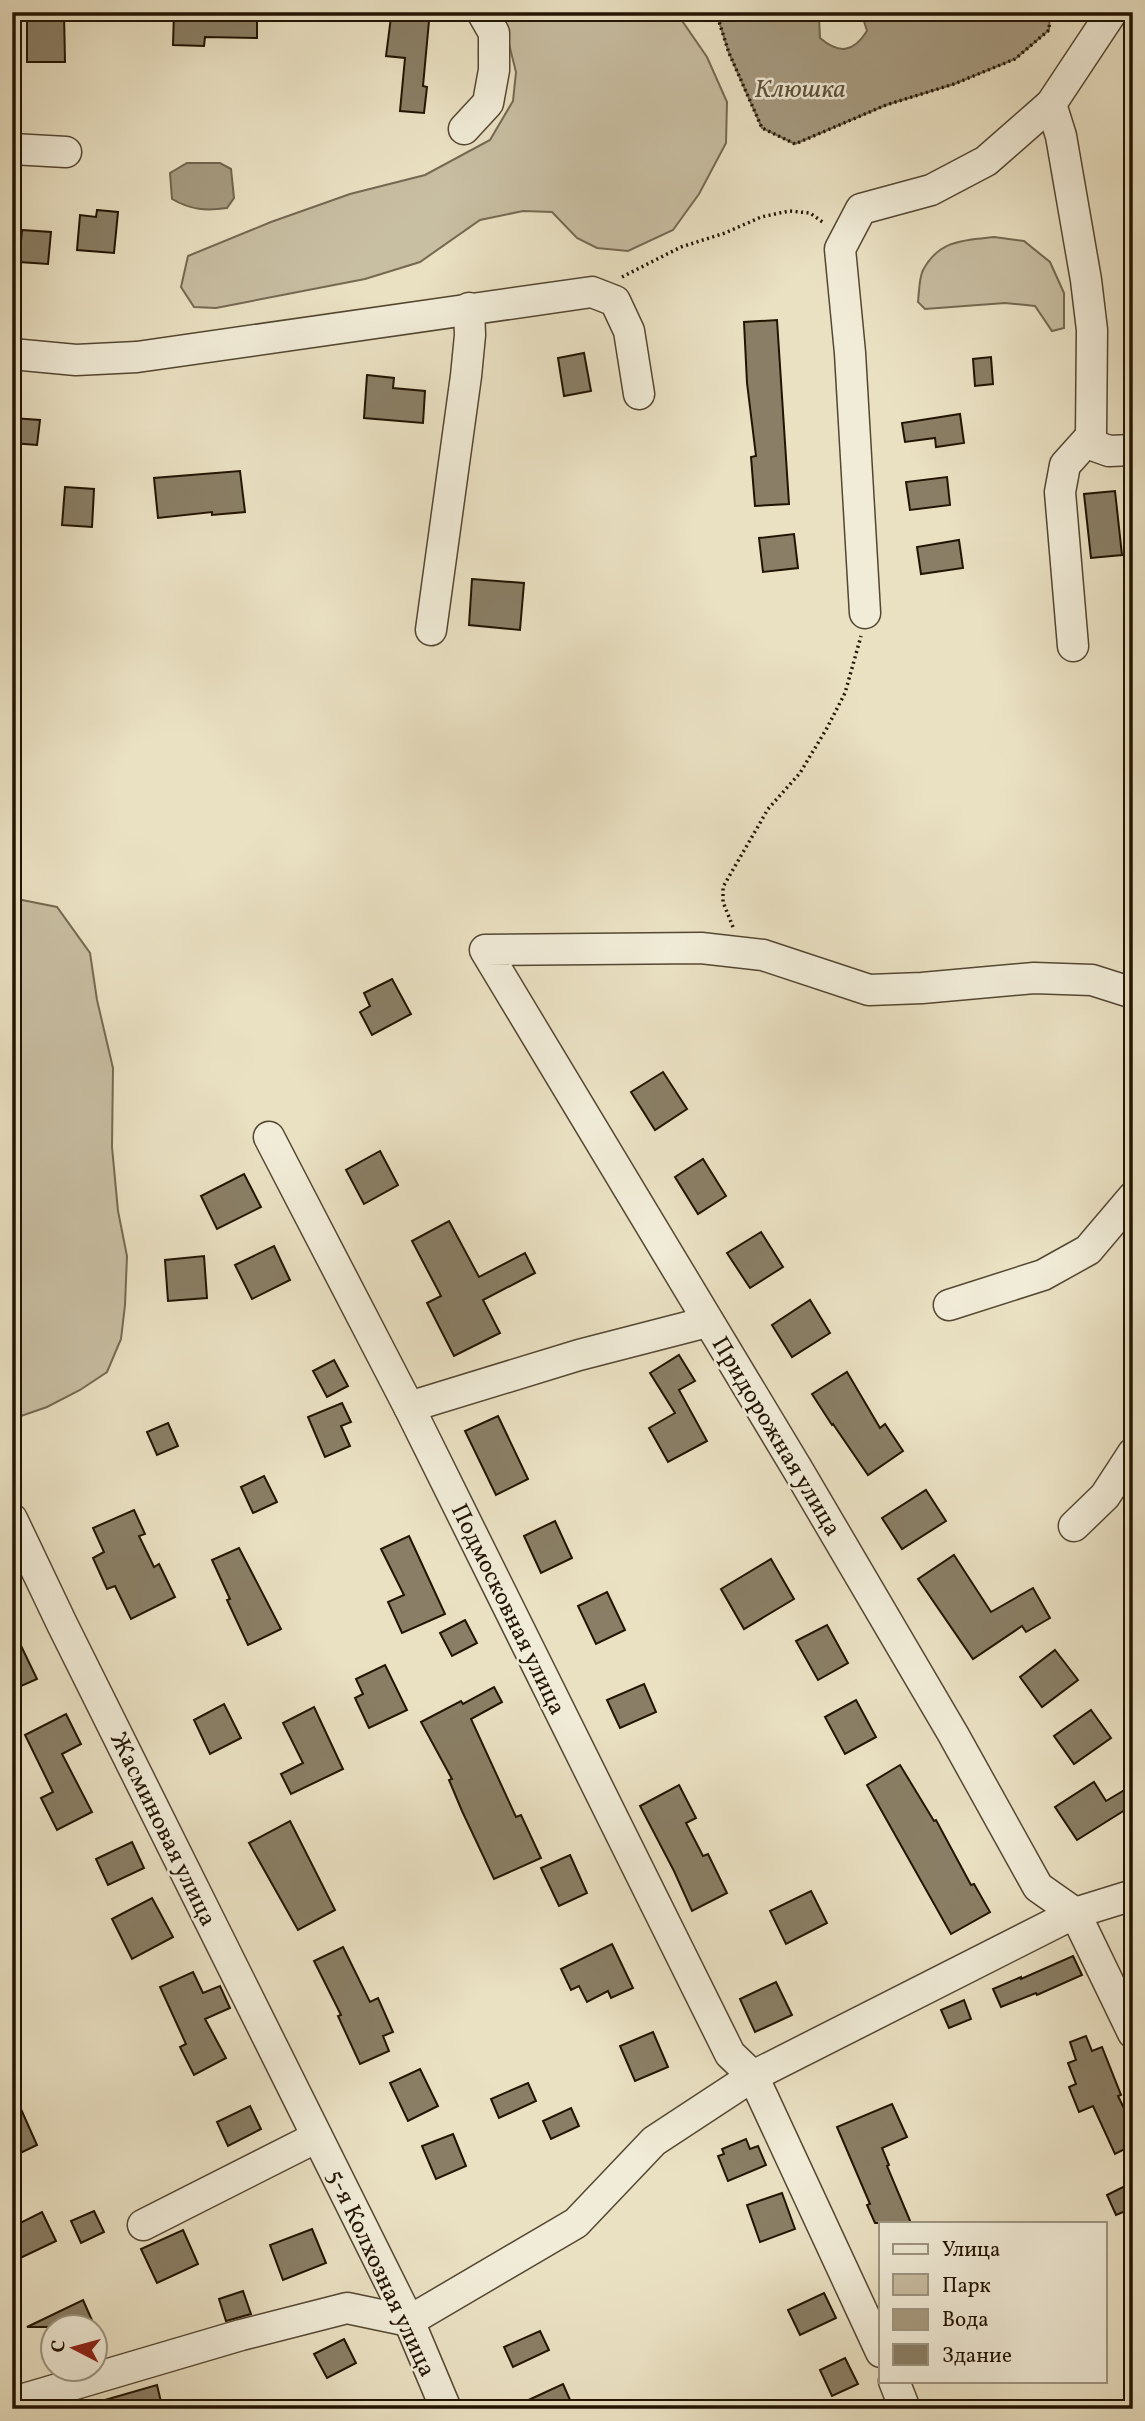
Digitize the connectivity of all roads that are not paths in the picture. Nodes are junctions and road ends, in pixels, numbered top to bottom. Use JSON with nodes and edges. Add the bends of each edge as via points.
{"nodes":[{"id":1,"x":482,"y":12,"type":"edge"},
{"id":2,"x":1112,"y":12,"type":"edge"},
{"id":3,"x":1051,"y":104,"type":"junction"},
{"id":4,"x":464,"y":129,"type":"dead end"},
{"id":5,"x":12,"y":149,"type":"edge"},
{"id":6,"x":66,"y":152,"type":"dead end"},
{"id":7,"x":468,"y":308,"type":"junction"},
{"id":8,"x":12,"y":354,"type":"edge"},
{"id":9,"x":639,"y":394,"type":"dead end"},
{"id":10,"x":1091,"y":436,"type":"junction"},
{"id":11,"x":1133,"y":450,"type":"edge"},
{"id":12,"x":865,"y":613,"type":"road end"},
{"id":13,"x":430,"y":630,"type":"dead end"},
{"id":14,"x":1073,"y":646,"type":"dead end"},
{"id":15,"x":1133,"y":971,"type":"edge"},
{"id":16,"x":1092,"y":980,"type":"junction"},
{"id":17,"x":1133,"y":993,"type":"edge"},
{"id":18,"x":269,"y":1137,"type":"dead end"},
{"id":19,"x":1133,"y":1197,"type":"edge"},
{"id":20,"x":949,"y":1305,"type":"dead end"},
{"id":21,"x":707,"y":1322,"type":"junction"},
{"id":22,"x":409,"y":1407,"type":"junction"},
{"id":23,"x":1133,"y":1453,"type":"edge"},
{"id":24,"x":12,"y":1519,"type":"edge"},
{"id":25,"x":1074,"y":1527,"type":"dead end"},
{"id":26,"x":1133,"y":1895,"type":"edge"},
{"id":27,"x":1075,"y":1913,"type":"junction"},
{"id":28,"x":1133,"y":2033,"type":"edge"},
{"id":29,"x":753,"y":2076,"type":"junction"},
{"id":30,"x":317,"y":2137,"type":"junction"},
{"id":31,"x":143,"y":2225,"type":"dead end"},
{"id":32,"x":409,"y":2321,"type":"junction"},
{"id":33,"x":879,"y":2348,"type":"edge"},
{"id":34,"x":894,"y":2382,"type":"edge"},
{"id":35,"x":22,"y":2395,"type":"edge"},
{"id":36,"x":446,"y":2409,"type":"edge"},
{"id":37,"x":905,"y":2409,"type":"edge"}],
"edges":[{"from":1,"to":4,"type":"street","via":[[494,33],[494,69],[488,103]]},
{"from":2,"to":3,"type":"street"},
{"from":3,"to":10,"type":"street","via":[[1061,136],[1086,280]]},
{"from":3,"to":12,"type":"street","via":[[986,161],[931,190],[860,209],[840,248]]},
{"from":5,"to":6,"type":"street"},
{"from":7,"to":8,"type":"street","via":[[137,357],[76,360]]},
{"from":7,"to":9,"type":"street","via":[[592,292],[615,301],[629,331]]},
{"from":7,"to":13,"type":"street","via":[[466,376]]},
{"from":10,"to":11,"type":"street","via":[[1095,446],[1109,451]]},
{"from":10,"to":14,"type":"street","via":[[1065,465],[1060,492]]},
{"from":15,"to":16,"type":"street"},
{"from":16,"to":17,"type":"street"},
{"from":16,"to":21,"type":"street","name":"Придорожная улица","via":[[1034,978],[869,990],[752,953],[701,948],[485,950]]},
{"from":18,"to":22,"type":"street","name":"Подмосковная улица"},
{"from":19,"to":20,"type":"street","via":[[1088,1250],[1043,1275]]},
{"from":21,"to":22,"type":"street"},
{"from":21,"to":27,"type":"street","name":"Придорожная улица","via":[[953,1734],[1038,1887]]},
{"from":22,"to":29,"type":"street","name":"Подмосковная улица","via":[[730,2054]]},
{"from":23,"to":25,"type":"street","via":[[1105,1496]]},
{"from":24,"to":30,"type":"street","name":"Жасминовая улица"},
{"from":26,"to":27,"type":"street"},
{"from":27,"to":28,"type":"street"},
{"from":27,"to":29,"type":"street"},
{"from":29,"to":32,"type":"street","via":[[654,2141],[576,2223]]},
{"from":29,"to":33,"type":"street","name":"Подмосковная улица"},
{"from":30,"to":31,"type":"street"},
{"from":30,"to":32,"type":"street","name":"5-я Колхозная улица"},
{"from":32,"to":35,"type":"street","via":[[347,2308]]},
{"from":32,"to":36,"type":"street","name":"5-я Колхозная улица"},
{"from":34,"to":37,"type":"street"}]}
